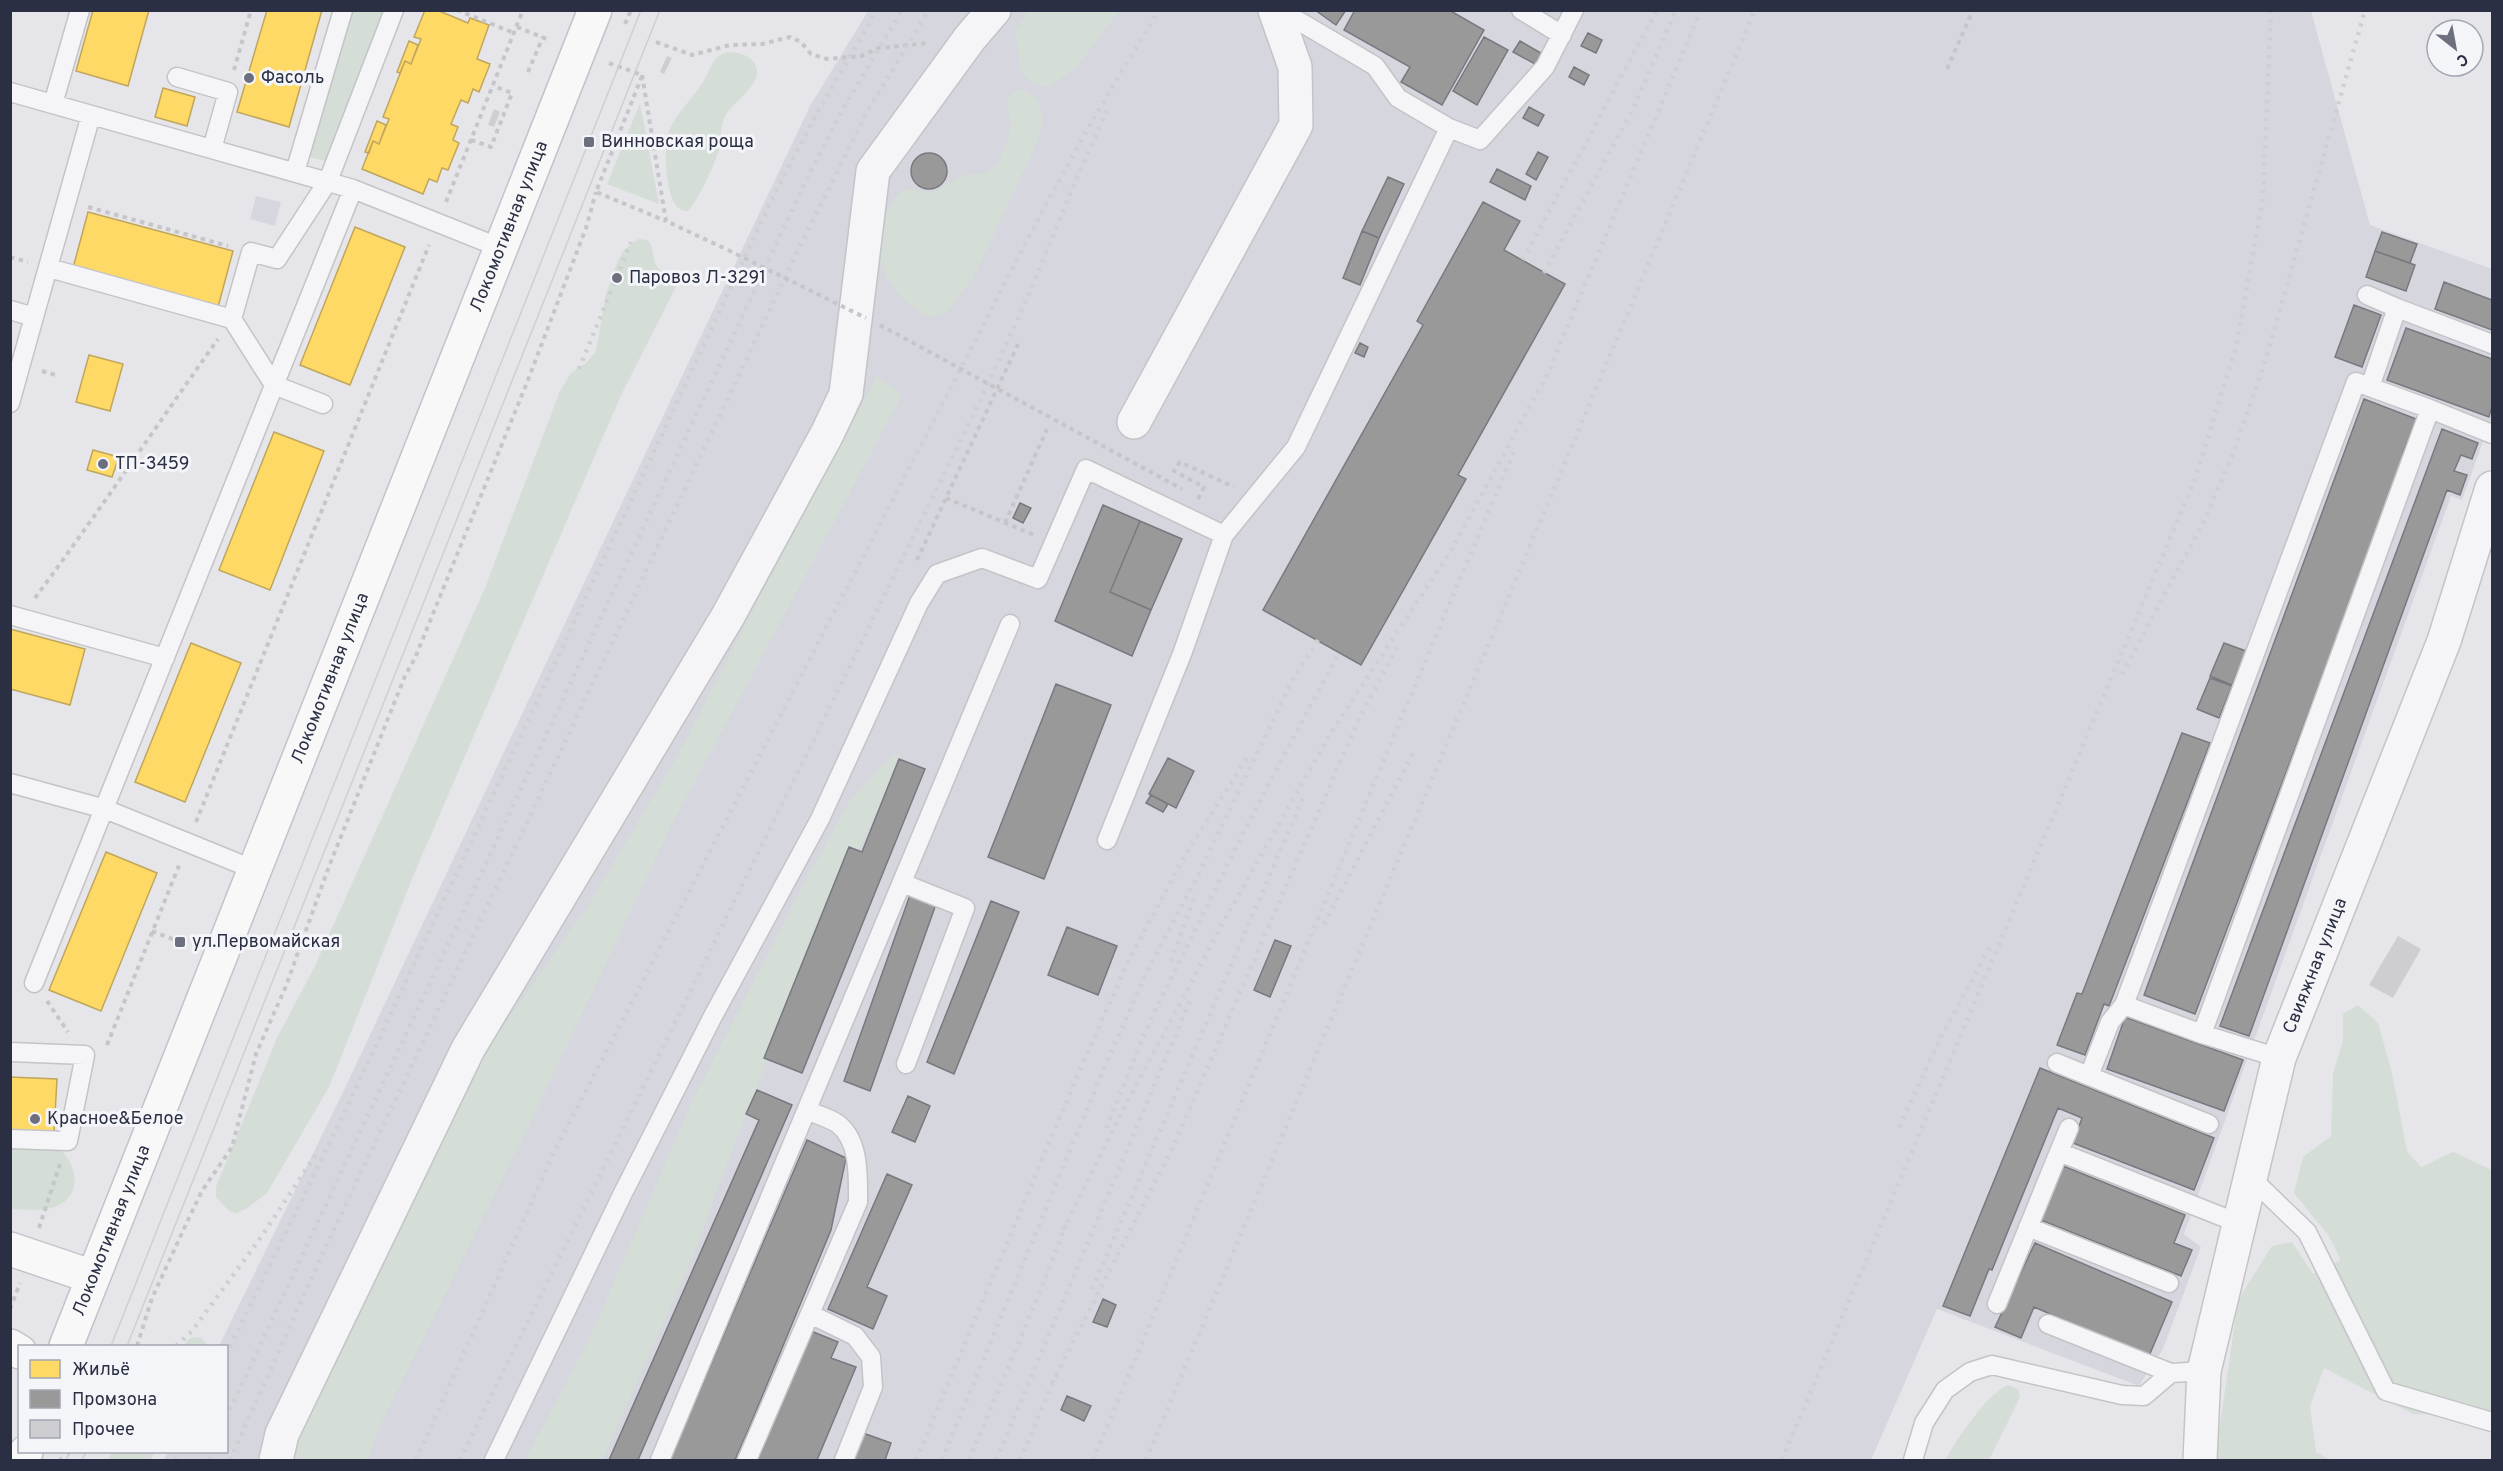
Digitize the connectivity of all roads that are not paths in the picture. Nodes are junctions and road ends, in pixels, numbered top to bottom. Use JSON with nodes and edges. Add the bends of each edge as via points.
{"nodes":[{"id":1,"x":80,"y":10,"type":"edge"},
{"id":2,"x":343,"y":10,"type":"edge"},
{"id":3,"x":394,"y":10,"type":"edge"},
{"id":4,"x":994,"y":10,"type":"edge"},
{"id":5,"x":1275,"y":10,"type":"edge"},
{"id":6,"x":1280,"y":10,"type":"edge"},
{"id":7,"x":1521,"y":10,"type":"edge"},
{"id":8,"x":1575,"y":10,"type":"edge"},
{"id":9,"x":594,"y":11,"type":"edge"},
{"id":10,"x":1562,"y":35,"type":"junction"},
{"id":11,"x":177,"y":77,"type":"dead end"},
{"id":12,"x":10,"y":92,"type":"edge"},
{"id":13,"x":53,"y":104,"type":"junction"},
{"id":14,"x":91,"y":115,"type":"junction"},
{"id":15,"x":1449,"y":128,"type":"junction"},
{"id":16,"x":212,"y":149,"type":"junction"},
{"id":17,"x":295,"y":172,"type":"junction"},
{"id":18,"x":328,"y":181,"type":"junction"},
{"id":19,"x":353,"y":189,"type":"junction"},
{"id":20,"x":501,"y":248,"type":"junction"},
{"id":21,"x":49,"y":267,"type":"junction"},
{"id":22,"x":2367,"y":295,"type":"dead end"},
{"id":23,"x":2397,"y":308,"type":"junction"},
{"id":24,"x":10,"y":310,"type":"edge"},
{"id":25,"x":34,"y":317,"type":"junction"},
{"id":26,"x":232,"y":319,"type":"junction"},
{"id":27,"x":2493,"y":344,"type":"edge"},
{"id":28,"x":274,"y":385,"type":"junction"},
{"id":29,"x":2370,"y":387,"type":"junction"},
{"id":30,"x":10,"y":403,"type":"edge"},
{"id":31,"x":323,"y":404,"type":"dead end"},
{"id":32,"x":2430,"y":409,"type":"junction"},
{"id":33,"x":1134,"y":422,"type":"dead end"},
{"id":34,"x":2493,"y":434,"type":"edge"},
{"id":35,"x":2493,"y":488,"type":"edge"},
{"id":36,"x":1224,"y":535,"type":"junction"},
{"id":37,"x":16,"y":616,"type":"edge"},
{"id":38,"x":1010,"y":624,"type":"dead end"},
{"id":39,"x":165,"y":658,"type":"junction"},
{"id":40,"x":10,"y":783,"type":"edge"},
{"id":41,"x":105,"y":808,"type":"junction"},
{"id":42,"x":1107,"y":840,"type":"dead end"},
{"id":43,"x":255,"y":870,"type":"junction"},
{"id":44,"x":902,"y":883,"type":"junction"},
{"id":45,"x":34,"y":983,"type":"road end"},
{"id":46,"x":2124,"y":1005,"type":"junction"},
{"id":47,"x":2202,"y":1034,"type":"junction"},
{"id":48,"x":10,"y":1052,"type":"edge"},
{"id":49,"x":2278,"y":1058,"type":"junction"},
{"id":50,"x":2057,"y":1063,"type":"dead end"},
{"id":51,"x":906,"y":1064,"type":"dead end"},
{"id":52,"x":2089,"y":1076,"type":"junction"},
{"id":53,"x":807,"y":1110,"type":"junction"},
{"id":54,"x":2209,"y":1124,"type":"dead end"},
{"id":55,"x":2069,"y":1128,"type":"dead end"},
{"id":56,"x":10,"y":1138,"type":"edge"},
{"id":57,"x":2059,"y":1152,"type":"junction"},
{"id":58,"x":2248,"y":1176,"type":"junction"},
{"id":59,"x":2238,"y":1223,"type":"junction"},
{"id":60,"x":2028,"y":1227,"type":"junction"},
{"id":61,"x":20,"y":1253,"type":"edge"},
{"id":62,"x":93,"y":1277,"type":"junction"},
{"id":63,"x":2169,"y":1283,"type":"dead end"},
{"id":64,"x":1997,"y":1304,"type":"dead end"},
{"id":65,"x":810,"y":1314,"type":"junction"},
{"id":66,"x":2048,"y":1324,"type":"dead end"},
{"id":67,"x":67,"y":1345,"type":"edge"},
{"id":68,"x":2204,"y":1371,"type":"junction"},
{"id":69,"x":2171,"y":1373,"type":"junction"},
{"id":70,"x":2493,"y":1422,"type":"edge"},
{"id":71,"x":276,"y":1461,"type":"edge"},
{"id":72,"x":495,"y":1461,"type":"edge"},
{"id":73,"x":660,"y":1461,"type":"edge"},
{"id":74,"x":747,"y":1461,"type":"edge"},
{"id":75,"x":844,"y":1461,"type":"edge"},
{"id":76,"x":1913,"y":1461,"type":"edge"},
{"id":77,"x":2200,"y":1461,"type":"edge"}],
"edges":[{"from":1,"to":13,"type":"lane"},
{"from":2,"to":17,"type":"lane"},
{"from":3,"to":18,"type":"lane"},
{"from":4,"to":71,"type":"street","via":[[873,171],[846,394],[827,434],[728,616],[468,1049],[282,1434]]},
{"from":5,"to":33,"type":"street","via":[[1296,67],[1296,125]]},
{"from":6,"to":15,"type":"lane","via":[[1375,66],[1398,98]]},
{"from":7,"to":10,"type":"lane"},
{"from":8,"to":10,"type":"lane"},
{"from":9,"to":20,"type":"main road","name":"Локомотивная улица"},
{"from":10,"to":15,"type":"lane","via":[[1545,67],[1480,140]]},
{"from":11,"to":16,"type":"lane","via":[[228,92]]},
{"from":12,"to":13,"type":"lane"},
{"from":13,"to":14,"type":"lane"},
{"from":14,"to":16,"type":"lane"},
{"from":14,"to":21,"type":"lane"},
{"from":15,"to":36,"type":"lane","via":[[1296,447]]},
{"from":16,"to":17,"type":"lane"},
{"from":17,"to":18,"type":"lane"},
{"from":18,"to":19,"type":"lane"},
{"from":18,"to":26,"type":"lane","via":[[277,259],[251,252]]},
{"from":19,"to":20,"type":"lane"},
{"from":19,"to":28,"type":"lane"},
{"from":20,"to":43,"type":"main road","name":"Локомотивная улица"},
{"from":21,"to":25,"type":"lane"},
{"from":21,"to":26,"type":"lane"},
{"from":22,"to":23,"type":"lane"},
{"from":23,"to":27,"type":"lane"},
{"from":23,"to":29,"type":"lane"},
{"from":24,"to":25,"type":"lane"},
{"from":25,"to":30,"type":"lane"},
{"from":26,"to":28,"type":"lane"},
{"from":28,"to":31,"type":"lane"},
{"from":28,"to":39,"type":"lane"},
{"from":29,"to":32,"type":"lane"},
{"from":29,"to":46,"type":"lane","via":[[2356,382]]},
{"from":32,"to":34,"type":"lane"},
{"from":32,"to":47,"type":"lane"},
{"from":35,"to":49,"type":"street","name":"Свияжная улица","via":[[2444,641]]},
{"from":36,"to":42,"type":"lane","via":[[1182,654]]},
{"from":36,"to":72,"type":"lane","via":[[1086,469],[1038,579],[982,558],[937,574],[919,603],[820,819],[623,1193]]},
{"from":37,"to":39,"type":"lane"},
{"from":38,"to":44,"type":"lane"},
{"from":39,"to":41,"type":"lane"},
{"from":40,"to":41,"type":"lane"},
{"from":41,"to":43,"type":"lane"},
{"from":41,"to":45,"type":"lane"},
{"from":43,"to":62,"type":"main road","name":"Локомотивная улица"},
{"from":44,"to":51,"type":"lane","via":[[965,908]]},
{"from":44,"to":53,"type":"lane"},
{"from":46,"to":47,"type":"lane"},
{"from":46,"to":52,"type":"lane","via":[[2110,1022]]},
{"from":47,"to":49,"type":"lane"},
{"from":48,"to":56,"type":"lane","via":[[94,1055],[68,1141]]},
{"from":49,"to":58,"type":"street","name":"Свияжная улица"},
{"from":50,"to":52,"type":"lane"},
{"from":52,"to":54,"type":"lane"},
{"from":53,"to":65,"type":"lane","via":[[839,1125],[852,1142],[858,1175],[858,1202]]},
{"from":53,"to":73,"type":"lane"},
{"from":55,"to":57,"type":"lane"},
{"from":57,"to":59,"type":"lane"},
{"from":57,"to":60,"type":"lane"},
{"from":58,"to":59,"type":"street","name":"Свияжная улица"},
{"from":58,"to":70,"type":"lane","via":[[2307,1232],[2386,1391]]},
{"from":59,"to":68,"type":"street","name":"Свияжная улица"},
{"from":60,"to":63,"type":"lane"},
{"from":60,"to":64,"type":"lane"},
{"from":61,"to":62,"type":"main road"},
{"from":62,"to":67,"type":"main road","name":"Локомотивная улица"},
{"from":65,"to":74,"type":"lane"},
{"from":65,"to":75,"type":"lane","via":[[855,1336],[871,1357],[873,1387]]},
{"from":66,"to":69,"type":"lane"},
{"from":68,"to":69,"type":"lane"},
{"from":68,"to":77,"type":"street","name":"Свияжная улица"},
{"from":69,"to":76,"type":"lane","via":[[2144,1395],[2122,1395],[1992,1365],[1970,1372],[1945,1390],[1924,1423]]}]}
